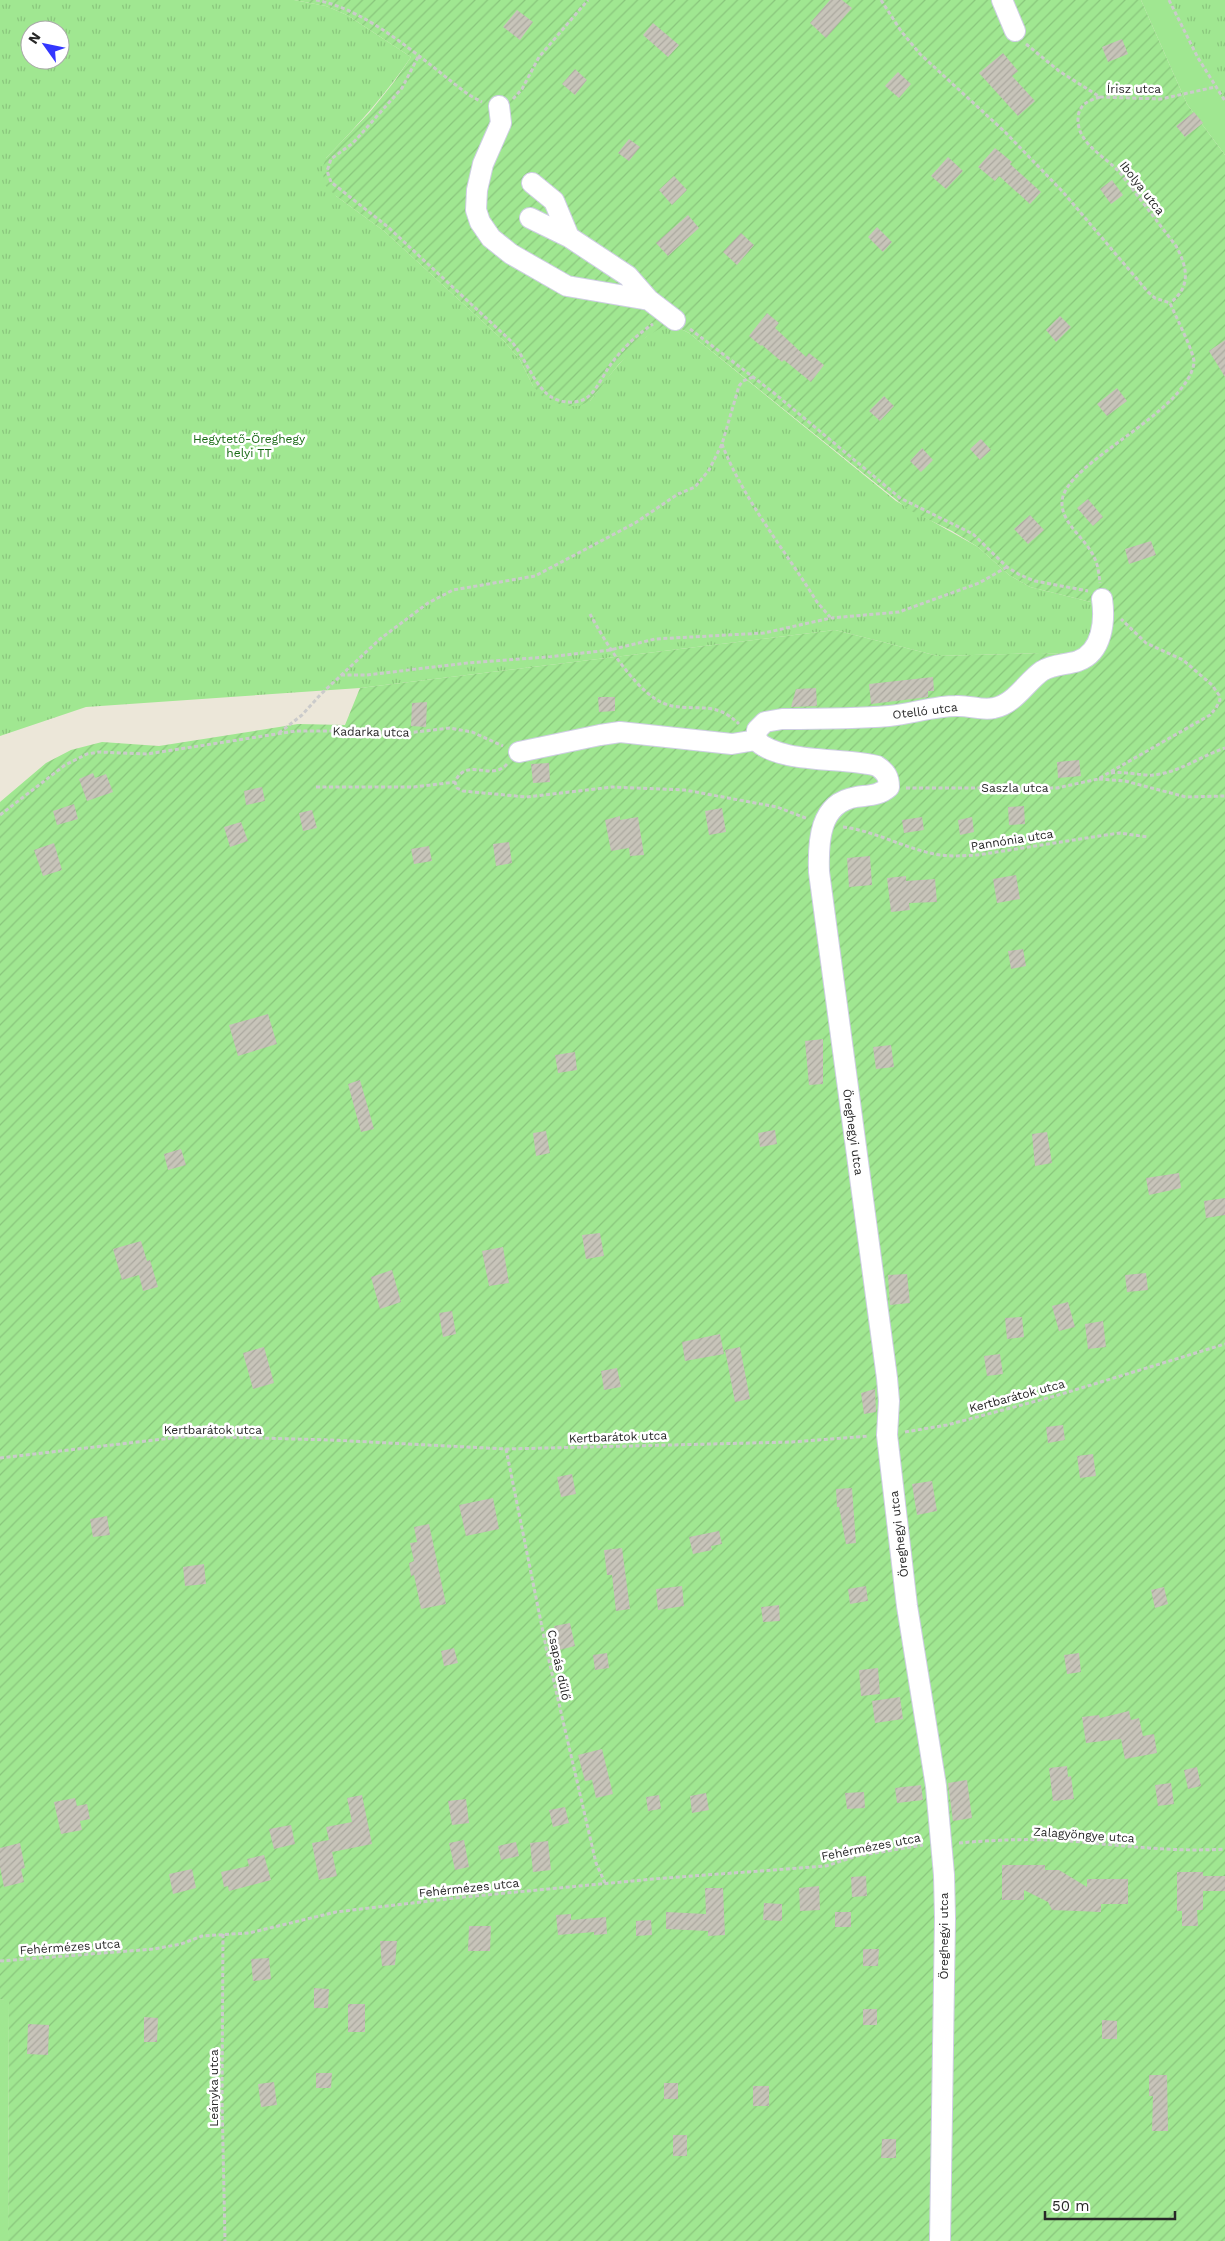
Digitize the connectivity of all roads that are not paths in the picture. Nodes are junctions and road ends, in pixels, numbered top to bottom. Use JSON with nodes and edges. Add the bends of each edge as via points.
{"nodes":[{"id":1,"x":1002,"y":0,"type":"edge"},
{"id":2,"x":1015,"y":31,"type":"road end"},
{"id":3,"x":505,"y":103,"type":"road end"},
{"id":4,"x":532,"y":183,"type":"dead end"},
{"id":5,"x":530,"y":218,"type":"dead end"},
{"id":6,"x":569,"y":237,"type":"junction"},
{"id":7,"x":649,"y":300,"type":"junction"},
{"id":8,"x":675,"y":320,"type":"road end"},
{"id":9,"x":1102,"y":599,"type":"road end"},
{"id":10,"x":756,"y":740,"type":"junction"},
{"id":11,"x":519,"y":752,"type":"road end"},
{"id":12,"x":940,"y":2241,"type":"edge"}],
"edges":[{"from":1,"to":2,"type":"street"},
{"from":3,"to":7,"type":"street","via":[[477,190],[476,210],[491,238],[511,254],[567,286]]},
{"from":4,"to":6,"type":"street","via":[[554,201]]},
{"from":5,"to":6,"type":"street"},
{"from":6,"to":7,"type":"street","via":[[628,276]]},
{"from":7,"to":8,"type":"street"},
{"from":9,"to":10,"type":"street","name":"Otelló utca","via":[[1102,629],[1096,646],[1087,656],[1042,671],[1008,701],[994,708],[956,706],[890,716],[782,719],[765,722],[757,730]]},
{"from":10,"to":11,"type":"street","via":[[732,744],[620,732]]},
{"from":10,"to":12,"type":"street","name":"Öreghegyi utca","via":[[762,746],[786,754],[877,766],[886,773],[888,788],[883,793],[850,798],[828,812],[819,840],[819,872],[887,1378],[887,1435],[907,1606],[933,1764],[942,1846],[945,1918]]}]}
